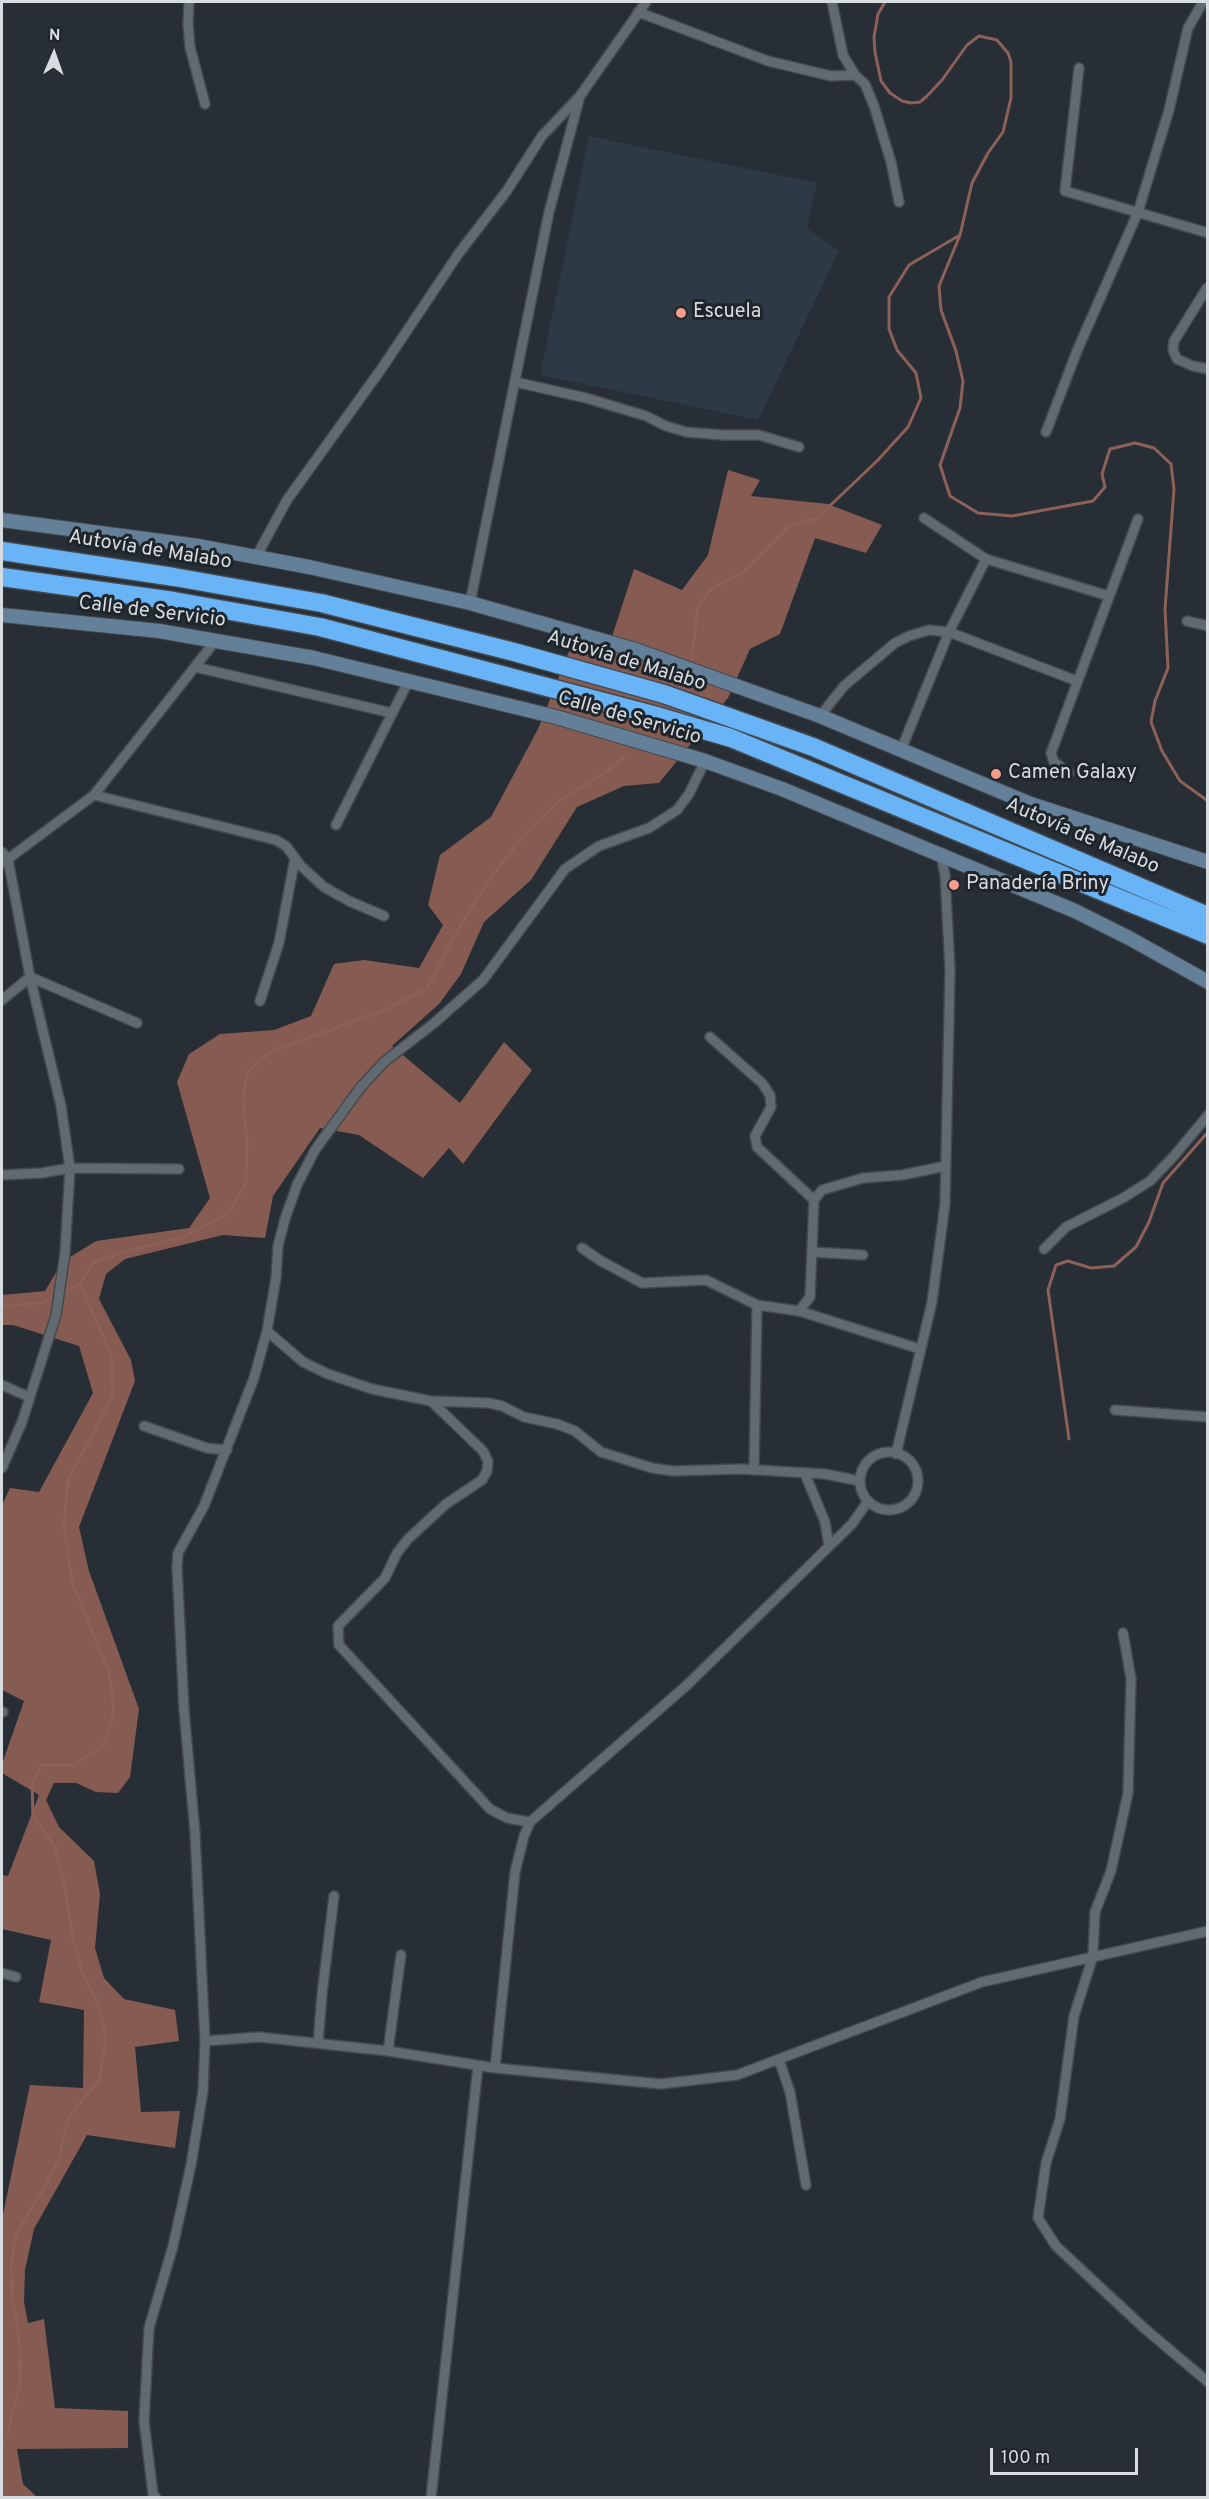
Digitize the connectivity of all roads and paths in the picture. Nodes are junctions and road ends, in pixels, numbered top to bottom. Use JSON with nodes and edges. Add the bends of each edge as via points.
{"nodes":[{"id":1,"x":189,"y":2,"type":"edge"},
{"id":2,"x":646,"y":2,"type":"edge"},
{"id":3,"x":832,"y":2,"type":"edge"},
{"id":4,"x":1203,"y":2,"type":"edge"},
{"id":5,"x":638,"y":12,"type":"junction"},
{"id":6,"x":1079,"y":68,"type":"dead end"},
{"id":7,"x":855,"y":75,"type":"junction"},
{"id":8,"x":580,"y":96,"type":"junction"},
{"id":9,"x":205,"y":104,"type":"dead end"},
{"id":10,"x":898,"y":202,"type":"dead end"},
{"id":11,"x":1138,"y":212,"type":"junction"},
{"id":12,"x":1208,"y":232,"type":"edge"},
{"id":13,"x":1207,"y":288,"type":"edge"},
{"id":14,"x":1208,"y":369,"type":"edge"},
{"id":15,"x":515,"y":382,"type":"junction"},
{"id":16,"x":1046,"y":432,"type":"dead end"},
{"id":17,"x":799,"y":447,"type":"dead end"},
{"id":18,"x":924,"y":518,"type":"dead end"},
{"id":19,"x":1138,"y":519,"type":"dead end"},
{"id":20,"x":2,"y":520,"type":"edge"},
{"id":21,"x":2,"y":551,"type":"edge"},
{"id":22,"x":256,"y":557,"type":"junction"},
{"id":23,"x":986,"y":559,"type":"junction"},
{"id":24,"x":2,"y":577,"type":"edge"},
{"id":25,"x":1109,"y":596,"type":"junction"},
{"id":26,"x":470,"y":603,"type":"junction"},
{"id":27,"x":2,"y":615,"type":"edge"},
{"id":28,"x":1187,"y":621,"type":"dead end"},
{"id":29,"x":1208,"y":626,"type":"edge"},
{"id":30,"x":949,"y":632,"type":"junction"},
{"id":31,"x":216,"y":640,"type":"junction"},
{"id":32,"x":195,"y":667,"type":"junction"},
{"id":33,"x":409,"y":680,"type":"junction"},
{"id":34,"x":1077,"y":681,"type":"junction"},
{"id":35,"x":392,"y":713,"type":"junction"},
{"id":36,"x":820,"y":716,"type":"junction"},
{"id":37,"x":901,"y":750,"type":"junction"},
{"id":38,"x":705,"y":761,"type":"junction"},
{"id":39,"x":1069,"y":773,"type":"dead end"},
{"id":40,"x":94,"y":795,"type":"junction"},
{"id":41,"x":336,"y":825,"type":"dead end"},
{"id":42,"x":947,"y":857,"type":"junction"},
{"id":43,"x":4,"y":858,"type":"edge"},
{"id":44,"x":295,"y":858,"type":"junction"},
{"id":45,"x":1208,"y":862,"type":"edge"},
{"id":46,"x":384,"y":916,"type":"dead end"},
{"id":47,"x":1208,"y":916,"type":"edge"},
{"id":48,"x":1208,"y":935,"type":"edge"},
{"id":49,"x":30,"y":977,"type":"junction"},
{"id":50,"x":1208,"y":982,"type":"edge"},
{"id":51,"x":2,"y":1000,"type":"edge"},
{"id":52,"x":260,"y":1001,"type":"dead end"},
{"id":53,"x":137,"y":1023,"type":"dead end"},
{"id":54,"x":710,"y":1037,"type":"dead end"},
{"id":55,"x":1208,"y":1114,"type":"edge"},
{"id":56,"x":946,"y":1166,"type":"junction"},
{"id":57,"x":70,"y":1168,"type":"junction"},
{"id":58,"x":179,"y":1169,"type":"dead end"},
{"id":59,"x":2,"y":1175,"type":"edge"},
{"id":60,"x":814,"y":1200,"type":"junction"},
{"id":61,"x":582,"y":1248,"type":"dead end"},
{"id":62,"x":1044,"y":1249,"type":"dead end"},
{"id":63,"x":813,"y":1252,"type":"junction"},
{"id":64,"x":862,"y":1255,"type":"dead end"},
{"id":65,"x":757,"y":1305,"type":"junction"},
{"id":66,"x":799,"y":1311,"type":"junction"},
{"id":67,"x":267,"y":1331,"type":"junction"},
{"id":68,"x":920,"y":1349,"type":"junction"},
{"id":69,"x":2,"y":1385,"type":"edge"},
{"id":70,"x":29,"y":1397,"type":"junction"},
{"id":71,"x":431,"y":1401,"type":"junction"},
{"id":72,"x":1115,"y":1410,"type":"dead end"},
{"id":73,"x":1208,"y":1417,"type":"edge"},
{"id":74,"x":144,"y":1426,"type":"dead end"},
{"id":75,"x":227,"y":1450,"type":"junction"},
{"id":76,"x":896,"y":1454,"type":"junction"},
{"id":77,"x":2,"y":1468,"type":"edge"},
{"id":78,"x":754,"y":1470,"type":"junction"},
{"id":79,"x":805,"y":1474,"type":"junction"},
{"id":80,"x":860,"y":1480,"type":"junction"},
{"id":81,"x":868,"y":1501,"type":"junction"},
{"id":82,"x":829,"y":1546,"type":"junction"},
{"id":83,"x":1123,"y":1633,"type":"dead end"},
{"id":84,"x":530,"y":1822,"type":"junction"},
{"id":85,"x":334,"y":1896,"type":"dead end"},
{"id":86,"x":1208,"y":1931,"type":"edge"},
{"id":87,"x":400,"y":1955,"type":"dead end"},
{"id":88,"x":1092,"y":1956,"type":"junction"},
{"id":89,"x":2,"y":1973,"type":"edge"},
{"id":90,"x":16,"y":1977,"type":"dead end"},
{"id":91,"x":205,"y":2041,"type":"junction"},
{"id":92,"x":318,"y":2043,"type":"junction"},
{"id":93,"x":388,"y":2051,"type":"junction"},
{"id":94,"x":779,"y":2060,"type":"junction"},
{"id":95,"x":477,"y":2066,"type":"junction"},
{"id":96,"x":495,"y":2068,"type":"junction"},
{"id":97,"x":806,"y":2185,"type":"dead end"},
{"id":98,"x":1208,"y":2382,"type":"edge"},
{"id":99,"x":156,"y":2498,"type":"edge"},
{"id":100,"x":431,"y":2498,"type":"edge"}],
"edges":[{"from":1,"to":9,"type":"street","via":[[190,47]]},
{"from":2,"to":5,"type":"street"},
{"from":3,"to":7,"type":"street","via":[[843,56]]},
{"from":4,"to":11,"type":"street","via":[[1188,28],[1169,110]]},
{"from":5,"to":7,"type":"street","via":[[768,61],[831,76]]},
{"from":5,"to":8,"type":"street"},
{"from":6,"to":11,"type":"street","via":[[1065,191]]},
{"from":7,"to":10,"type":"street","via":[[865,84],[874,106]]},
{"from":8,"to":15,"type":"street","via":[[549,212]]},
{"from":8,"to":22,"type":"street","via":[[542,136],[499,202],[459,253],[287,500]]},
{"from":11,"to":12,"type":"street"},
{"from":11,"to":16,"type":"street"},
{"from":13,"to":14,"type":"street","via":[[1174,341],[1173,351],[1176,359]]},
{"from":15,"to":17,"type":"street","via":[[586,398],[686,432],[759,435]]},
{"from":15,"to":26,"type":"street"},
{"from":18,"to":23,"type":"street"},
{"from":19,"to":25,"type":"street"},
{"from":20,"to":22,"type":"street"},
{"from":21,"to":47,"type":"highway","name":"Autovía de Malabo","via":[[321,603],[664,694],[813,747]]},
{"from":22,"to":26,"type":"street"},
{"from":23,"to":25,"type":"street"},
{"from":23,"to":30,"type":"street"},
{"from":24,"to":48,"type":"highway","via":[[174,601],[320,627],[731,738]]},
{"from":25,"to":34,"type":"street"},
{"from":26,"to":36,"type":"street","via":[[636,650]]},
{"from":27,"to":31,"type":"street","name":"Calle de Servicio"},
{"from":28,"to":29,"type":"street"},
{"from":30,"to":34,"type":"street"},
{"from":30,"to":36,"type":"street","via":[[929,630],[895,643],[844,686]]},
{"from":30,"to":37,"type":"street"},
{"from":31,"to":32,"type":"street"},
{"from":31,"to":33,"type":"street","name":"Calle de Servicio"},
{"from":32,"to":35,"type":"street"},
{"from":32,"to":40,"type":"street"},
{"from":33,"to":35,"type":"street"},
{"from":33,"to":38,"type":"street","name":"Calle de Servicio","via":[[556,717]]},
{"from":34,"to":39,"type":"street","via":[[1051,753],[1054,762]]},
{"from":35,"to":41,"type":"street"},
{"from":36,"to":37,"type":"street"},
{"from":37,"to":45,"type":"street","via":[[1028,802]]},
{"from":38,"to":42,"type":"street","name":"Calle de Servicio"},
{"from":38,"to":67,"type":"street","via":[[677,810],[649,828],[599,846],[565,869],[483,980],[384,1062],[360,1088],[315,1150],[297,1185],[278,1246]]},
{"from":40,"to":43,"type":"street"},
{"from":40,"to":44,"type":"street","via":[[276,840]]},
{"from":42,"to":50,"type":"street","name":"Calle de Servicio","via":[[1075,911]]},
{"from":42,"to":56,"type":"street","via":[[950,969]]},
{"from":43,"to":49,"type":"street"},
{"from":44,"to":46,"type":"street","via":[[324,887]]},
{"from":44,"to":52,"type":"street","via":[[279,943]]},
{"from":49,"to":51,"type":"street"},
{"from":49,"to":53,"type":"street"},
{"from":49,"to":57,"type":"street","via":[[58,1095]]},
{"from":54,"to":60,"type":"street","via":[[762,1083],[770,1095],[771,1107],[755,1136],[757,1147]]},
{"from":55,"to":62,"type":"street","via":[[1150,1181],[1066,1227]]},
{"from":56,"to":60,"type":"street","via":[[863,1178],[822,1190]]},
{"from":56,"to":68,"type":"street","via":[[940,1248]]},
{"from":57,"to":58,"type":"street"},
{"from":57,"to":59,"type":"street"},
{"from":57,"to":70,"type":"street","via":[[59,1301]]},
{"from":60,"to":63,"type":"street"},
{"from":61,"to":65,"type":"street","via":[[642,1283],[706,1280]]},
{"from":63,"to":64,"type":"street"},
{"from":63,"to":66,"type":"street","via":[[810,1297]]},
{"from":65,"to":66,"type":"street"},
{"from":65,"to":78,"type":"street"},
{"from":66,"to":68,"type":"street"},
{"from":67,"to":71,"type":"street","via":[[303,1362],[328,1374],[372,1389]]},
{"from":67,"to":75,"type":"street"},
{"from":68,"to":76,"type":"street"},
{"from":69,"to":70,"type":"street"},
{"from":70,"to":77,"type":"street"},
{"from":71,"to":78,"type":"street","via":[[501,1406],[524,1417],[557,1424],[574,1431],[601,1452],[652,1468]]},
{"from":71,"to":84,"type":"street","via":[[483,1451],[487,1471],[482,1480],[446,1504],[408,1539],[385,1578],[338,1626],[339,1645],[490,1809],[507,1818]]},
{"from":72,"to":73,"type":"street"},
{"from":74,"to":75,"type":"street","via":[[207,1448]]},
{"from":75,"to":91,"type":"street","via":[[204,1506],[178,1553],[177,1567]]},
{"from":76,"to":80,"type":"street","via":[[872,1458]]},
{"from":76,"to":81,"type":"street","via":[[904,1456],[915,1468],[915,1493],[910,1501],[894,1510]]},
{"from":78,"to":79,"type":"street"},
{"from":79,"to":80,"type":"street"},
{"from":79,"to":82,"type":"street","via":[[825,1522]]},
{"from":80,"to":81,"type":"street"},
{"from":81,"to":82,"type":"street"},
{"from":82,"to":84,"type":"street","via":[[686,1686]]},
{"from":83,"to":88,"type":"street","via":[[1131,1679],[1128,1793],[1111,1871],[1095,1912]]},
{"from":84,"to":96,"type":"street","via":[[515,1872]]},
{"from":85,"to":92,"type":"street"},
{"from":86,"to":88,"type":"street"},
{"from":87,"to":93,"type":"street"},
{"from":88,"to":94,"type":"street","via":[[982,1982]]},
{"from":88,"to":98,"type":"street","via":[[1074,2016],[1060,2119],[1047,2163],[1038,2217],[1056,2246]]},
{"from":89,"to":90,"type":"street"},
{"from":91,"to":92,"type":"street","via":[[259,2037]]},
{"from":91,"to":99,"type":"street","via":[[203,2091],[191,2165],[149,2328],[144,2421]]},
{"from":92,"to":93,"type":"street"},
{"from":93,"to":95,"type":"street"},
{"from":94,"to":96,"type":"street","via":[[737,2075],[661,2084]]},
{"from":94,"to":97,"type":"street","via":[[790,2092]]},
{"from":95,"to":96,"type":"street"},
{"from":95,"to":100,"type":"street"}]}
